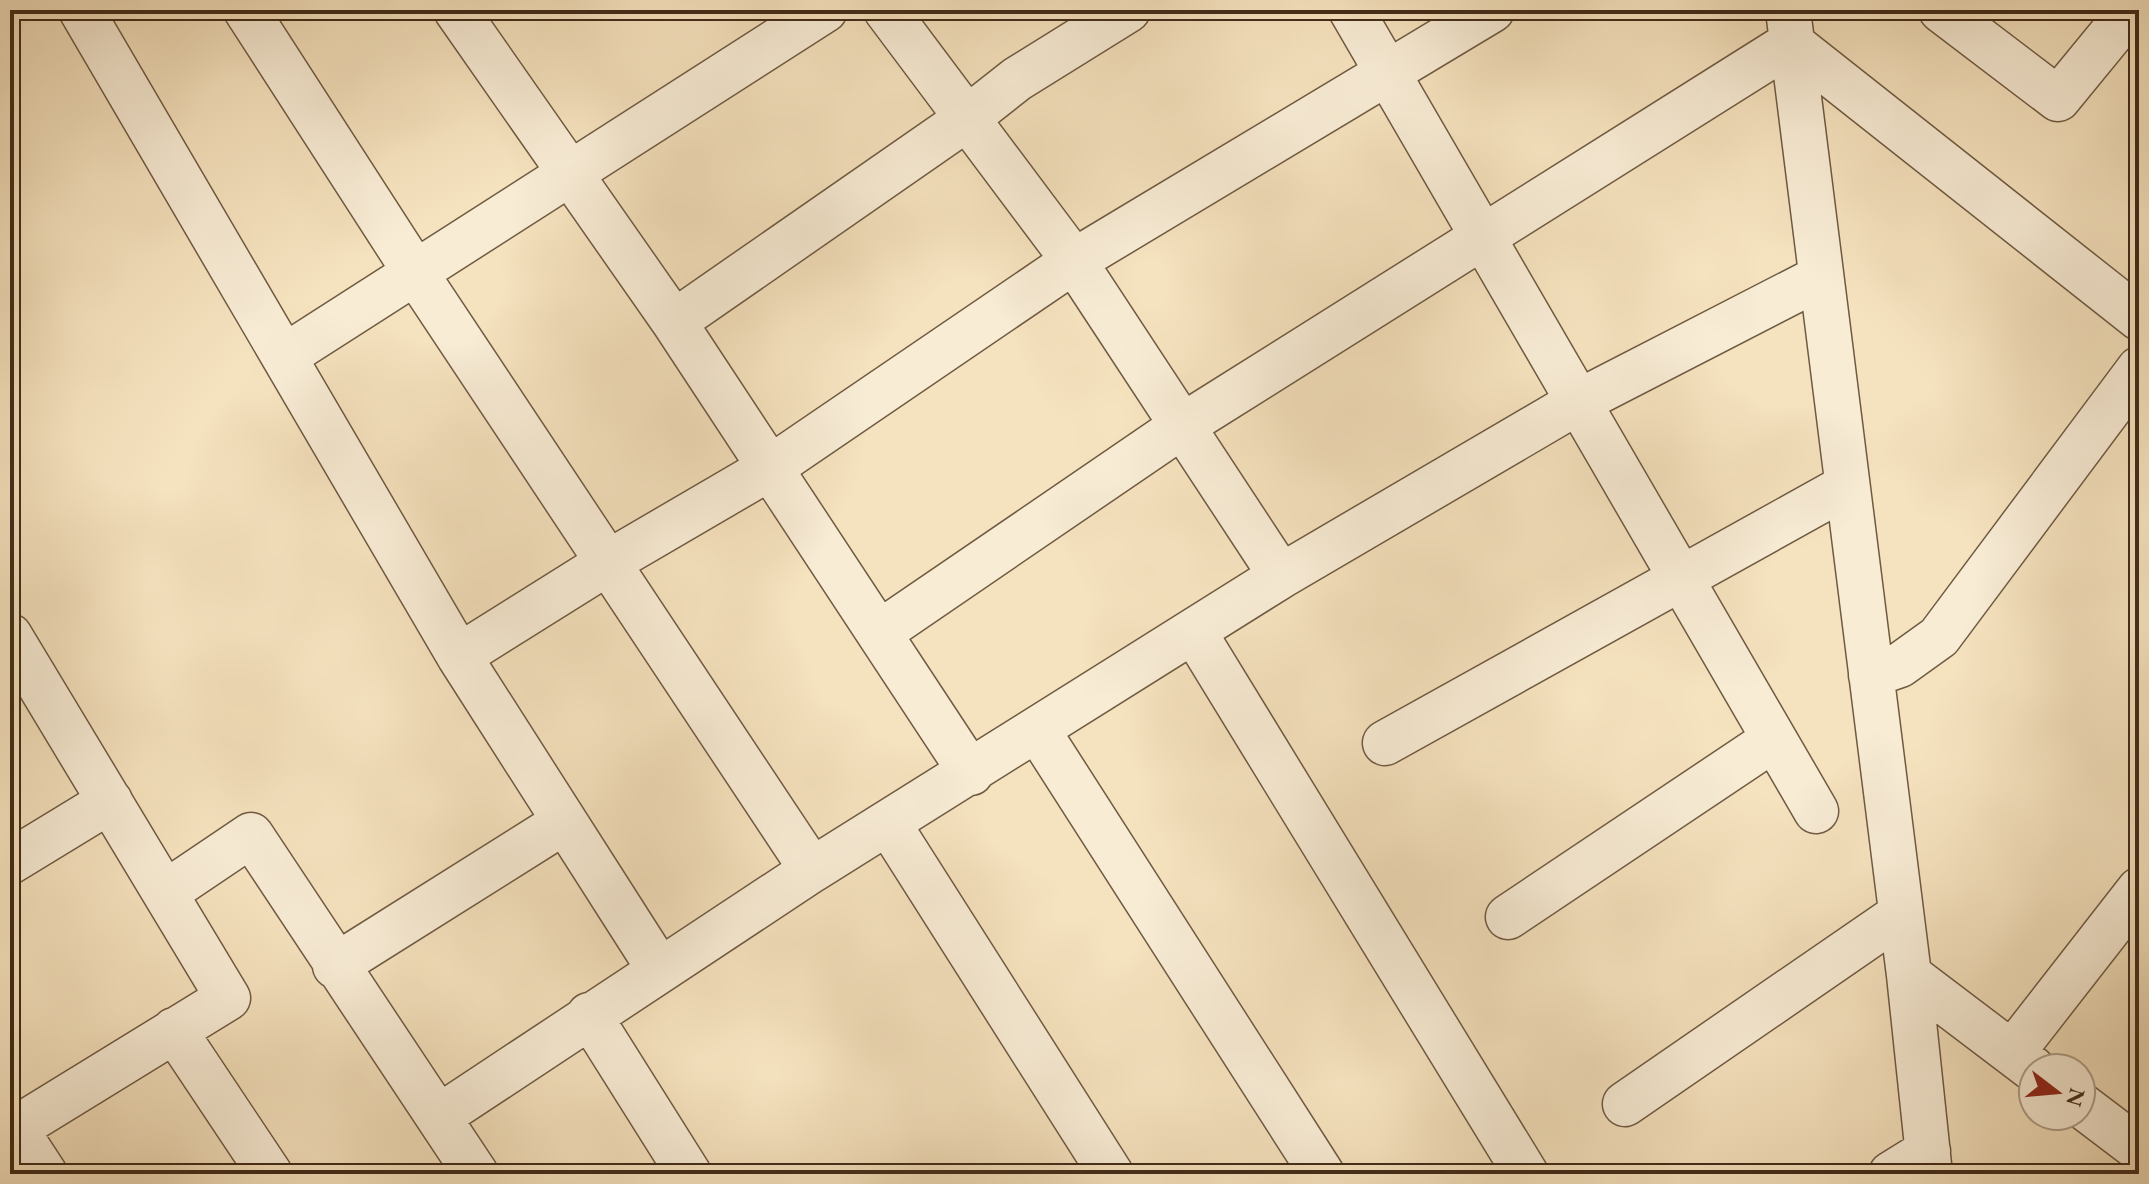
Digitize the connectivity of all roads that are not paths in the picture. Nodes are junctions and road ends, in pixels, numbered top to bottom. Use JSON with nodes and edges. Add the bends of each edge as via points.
{"nodes":[{"id":1,"x":246,"y":10,"type":"edge"},
{"id":2,"x":825,"y":10,"type":"edge"},
{"id":3,"x":886,"y":10,"type":"edge"},
{"id":4,"x":1128,"y":10,"type":"edge"},
{"id":5,"x":1351,"y":10,"type":"edge"},
{"id":6,"x":1492,"y":10,"type":"edge"},
{"id":7,"x":1941,"y":10,"type":"edge"},
{"id":8,"x":2131,"y":10,"type":"edge"},
{"id":9,"x":468,"y":14,"type":"edge"},
{"id":10,"x":97,"y":16,"type":"edge"},
{"id":11,"x":1789,"y":26,"type":"edge"},
{"id":12,"x":1388,"y":70,"type":"junction"},
{"id":13,"x":965,"y":120,"type":"junction"},
{"id":14,"x":567,"y":173,"type":"junction"},
{"id":15,"x":1483,"y":234,"type":"junction"},
{"id":16,"x":1074,"y":261,"type":"junction"},
{"id":17,"x":415,"y":272,"type":"junction"},
{"id":18,"x":1821,"y":277,"type":"junction"},
{"id":19,"x":2139,"y":318,"type":"edge"},
{"id":20,"x":674,"y":322,"type":"junction"},
{"id":21,"x":285,"y":356,"type":"junction"},
{"id":22,"x":2139,"y":369,"type":"edge"},
{"id":23,"x":1578,"y":402,"type":"junction"},
{"id":24,"x":1182,"y":426,"type":"junction"},
{"id":25,"x":770,"y":468,"type":"junction"},
{"id":26,"x":1847,"y":486,"type":"junction"},
{"id":27,"x":609,"y":562,"type":"junction"},
{"id":28,"x":1281,"y":576,"type":"junction"},
{"id":29,"x":1680,"y":577,"type":"junction"},
{"id":30,"x":1194,"y":632,"type":"junction"},
{"id":31,"x":879,"y":633,"type":"junction"},
{"id":32,"x":13,"y":648,"type":"edge"},
{"id":33,"x":459,"y":656,"type":"junction"},
{"id":34,"x":1871,"y":675,"type":"junction"},
{"id":35,"x":1038,"y":731,"type":"junction"},
{"id":36,"x":1774,"y":739,"type":"junction"},
{"id":37,"x":1385,"y":743,"type":"dead end"},
{"id":38,"x":971,"y":773,"type":"junction"},
{"id":39,"x":110,"y":801,"type":"junction"},
{"id":40,"x":1816,"y":811,"type":"dead end"},
{"id":41,"x":564,"y":822,"type":"junction"},
{"id":42,"x":888,"y":823,"type":"junction"},
{"id":43,"x":10,"y":862,"type":"edge"},
{"id":44,"x":812,"y":870,"type":"junction"},
{"id":45,"x":2139,"y":890,"type":"edge"},
{"id":46,"x":165,"y":893,"type":"junction"},
{"id":47,"x":1901,"y":914,"type":"junction"},
{"id":48,"x":1508,"y":917,"type":"dead end"},
{"id":49,"x":335,"y":966,"type":"junction"},
{"id":50,"x":659,"y":969,"type":"junction"},
{"id":51,"x":1909,"y":975,"type":"junction"},
{"id":52,"x":589,"y":1015,"type":"junction"},
{"id":53,"x":174,"y":1030,"type":"junction"},
{"id":54,"x":2029,"y":1052,"type":"edge"},
{"id":55,"x":2017,"y":1056,"type":"edge"},
{"id":56,"x":1625,"y":1104,"type":"dead end"},
{"id":57,"x":440,"y":1116,"type":"junction"},
{"id":58,"x":2097,"y":1117,"type":"edge"},
{"id":59,"x":13,"y":1130,"type":"edge"},
{"id":60,"x":2139,"y":1149,"type":"edge"},
{"id":61,"x":1929,"y":1163,"type":"edge"},
{"id":62,"x":45,"y":1174,"type":"edge"},
{"id":63,"x":270,"y":1174,"type":"edge"},
{"id":64,"x":476,"y":1174,"type":"edge"},
{"id":65,"x":689,"y":1174,"type":"edge"},
{"id":66,"x":1111,"y":1174,"type":"edge"},
{"id":67,"x":1322,"y":1174,"type":"edge"},
{"id":68,"x":1526,"y":1174,"type":"edge"},
{"id":69,"x":1891,"y":1174,"type":"edge"}],
"edges":[{"from":1,"to":17,"type":"street"},
{"from":2,"to":14,"type":"street"},
{"from":3,"to":13,"type":"street"},
{"from":4,"to":13,"type":"street","via":[[1017,79]]},
{"from":5,"to":12,"type":"street"},
{"from":6,"to":12,"type":"street"},
{"from":7,"to":8,"type":"street","via":[[2058,99]]},
{"from":9,"to":14,"type":"street"},
{"from":10,"to":21,"type":"street"},
{"from":11,"to":15,"type":"street"},
{"from":11,"to":18,"type":"street"},
{"from":11,"to":19,"type":"street"},
{"from":12,"to":15,"type":"street"},
{"from":12,"to":16,"type":"street"},
{"from":13,"to":16,"type":"street"},
{"from":13,"to":20,"type":"street"},
{"from":14,"to":17,"type":"street"},
{"from":14,"to":20,"type":"street"},
{"from":15,"to":23,"type":"street"},
{"from":15,"to":24,"type":"street"},
{"from":16,"to":24,"type":"street"},
{"from":16,"to":25,"type":"street"},
{"from":17,"to":21,"type":"street"},
{"from":17,"to":27,"type":"street"},
{"from":18,"to":23,"type":"street"},
{"from":18,"to":26,"type":"street"},
{"from":20,"to":25,"type":"street"},
{"from":21,"to":33,"type":"street"},
{"from":22,"to":34,"type":"street","via":[[1939,637],[1900,665]]},
{"from":23,"to":28,"type":"street"},
{"from":23,"to":29,"type":"street"},
{"from":24,"to":28,"type":"street"},
{"from":24,"to":31,"type":"street"},
{"from":25,"to":27,"type":"street"},
{"from":25,"to":31,"type":"street"},
{"from":26,"to":29,"type":"street"},
{"from":26,"to":34,"type":"street"},
{"from":27,"to":33,"type":"street"},
{"from":27,"to":44,"type":"street"},
{"from":28,"to":30,"type":"street"},
{"from":29,"to":36,"type":"street"},
{"from":29,"to":37,"type":"street"},
{"from":30,"to":35,"type":"street"},
{"from":30,"to":68,"type":"street"},
{"from":31,"to":38,"type":"street"},
{"from":32,"to":39,"type":"street"},
{"from":33,"to":41,"type":"street"},
{"from":34,"to":47,"type":"street"},
{"from":35,"to":38,"type":"street"},
{"from":35,"to":67,"type":"street"},
{"from":36,"to":40,"type":"street"},
{"from":36,"to":48,"type":"street"},
{"from":38,"to":42,"type":"street"},
{"from":39,"to":43,"type":"street"},
{"from":39,"to":46,"type":"street"},
{"from":41,"to":49,"type":"street"},
{"from":41,"to":50,"type":"street"},
{"from":42,"to":44,"type":"street"},
{"from":42,"to":66,"type":"street"},
{"from":44,"to":50,"type":"street"},
{"from":45,"to":54,"type":"street"},
{"from":46,"to":49,"type":"street","via":[[251,835]]},
{"from":46,"to":53,"type":"street","via":[[228,998]]},
{"from":47,"to":51,"type":"street"},
{"from":47,"to":56,"type":"street"},
{"from":49,"to":57,"type":"street"},
{"from":50,"to":52,"type":"street"},
{"from":51,"to":55,"type":"street"},
{"from":51,"to":61,"type":"street"},
{"from":52,"to":57,"type":"street"},
{"from":52,"to":65,"type":"street"},
{"from":53,"to":59,"type":"street"},
{"from":53,"to":63,"type":"street"},
{"from":57,"to":64,"type":"street"},
{"from":58,"to":60,"type":"street"},
{"from":59,"to":62,"type":"street"},
{"from":61,"to":69,"type":"street"}]}
